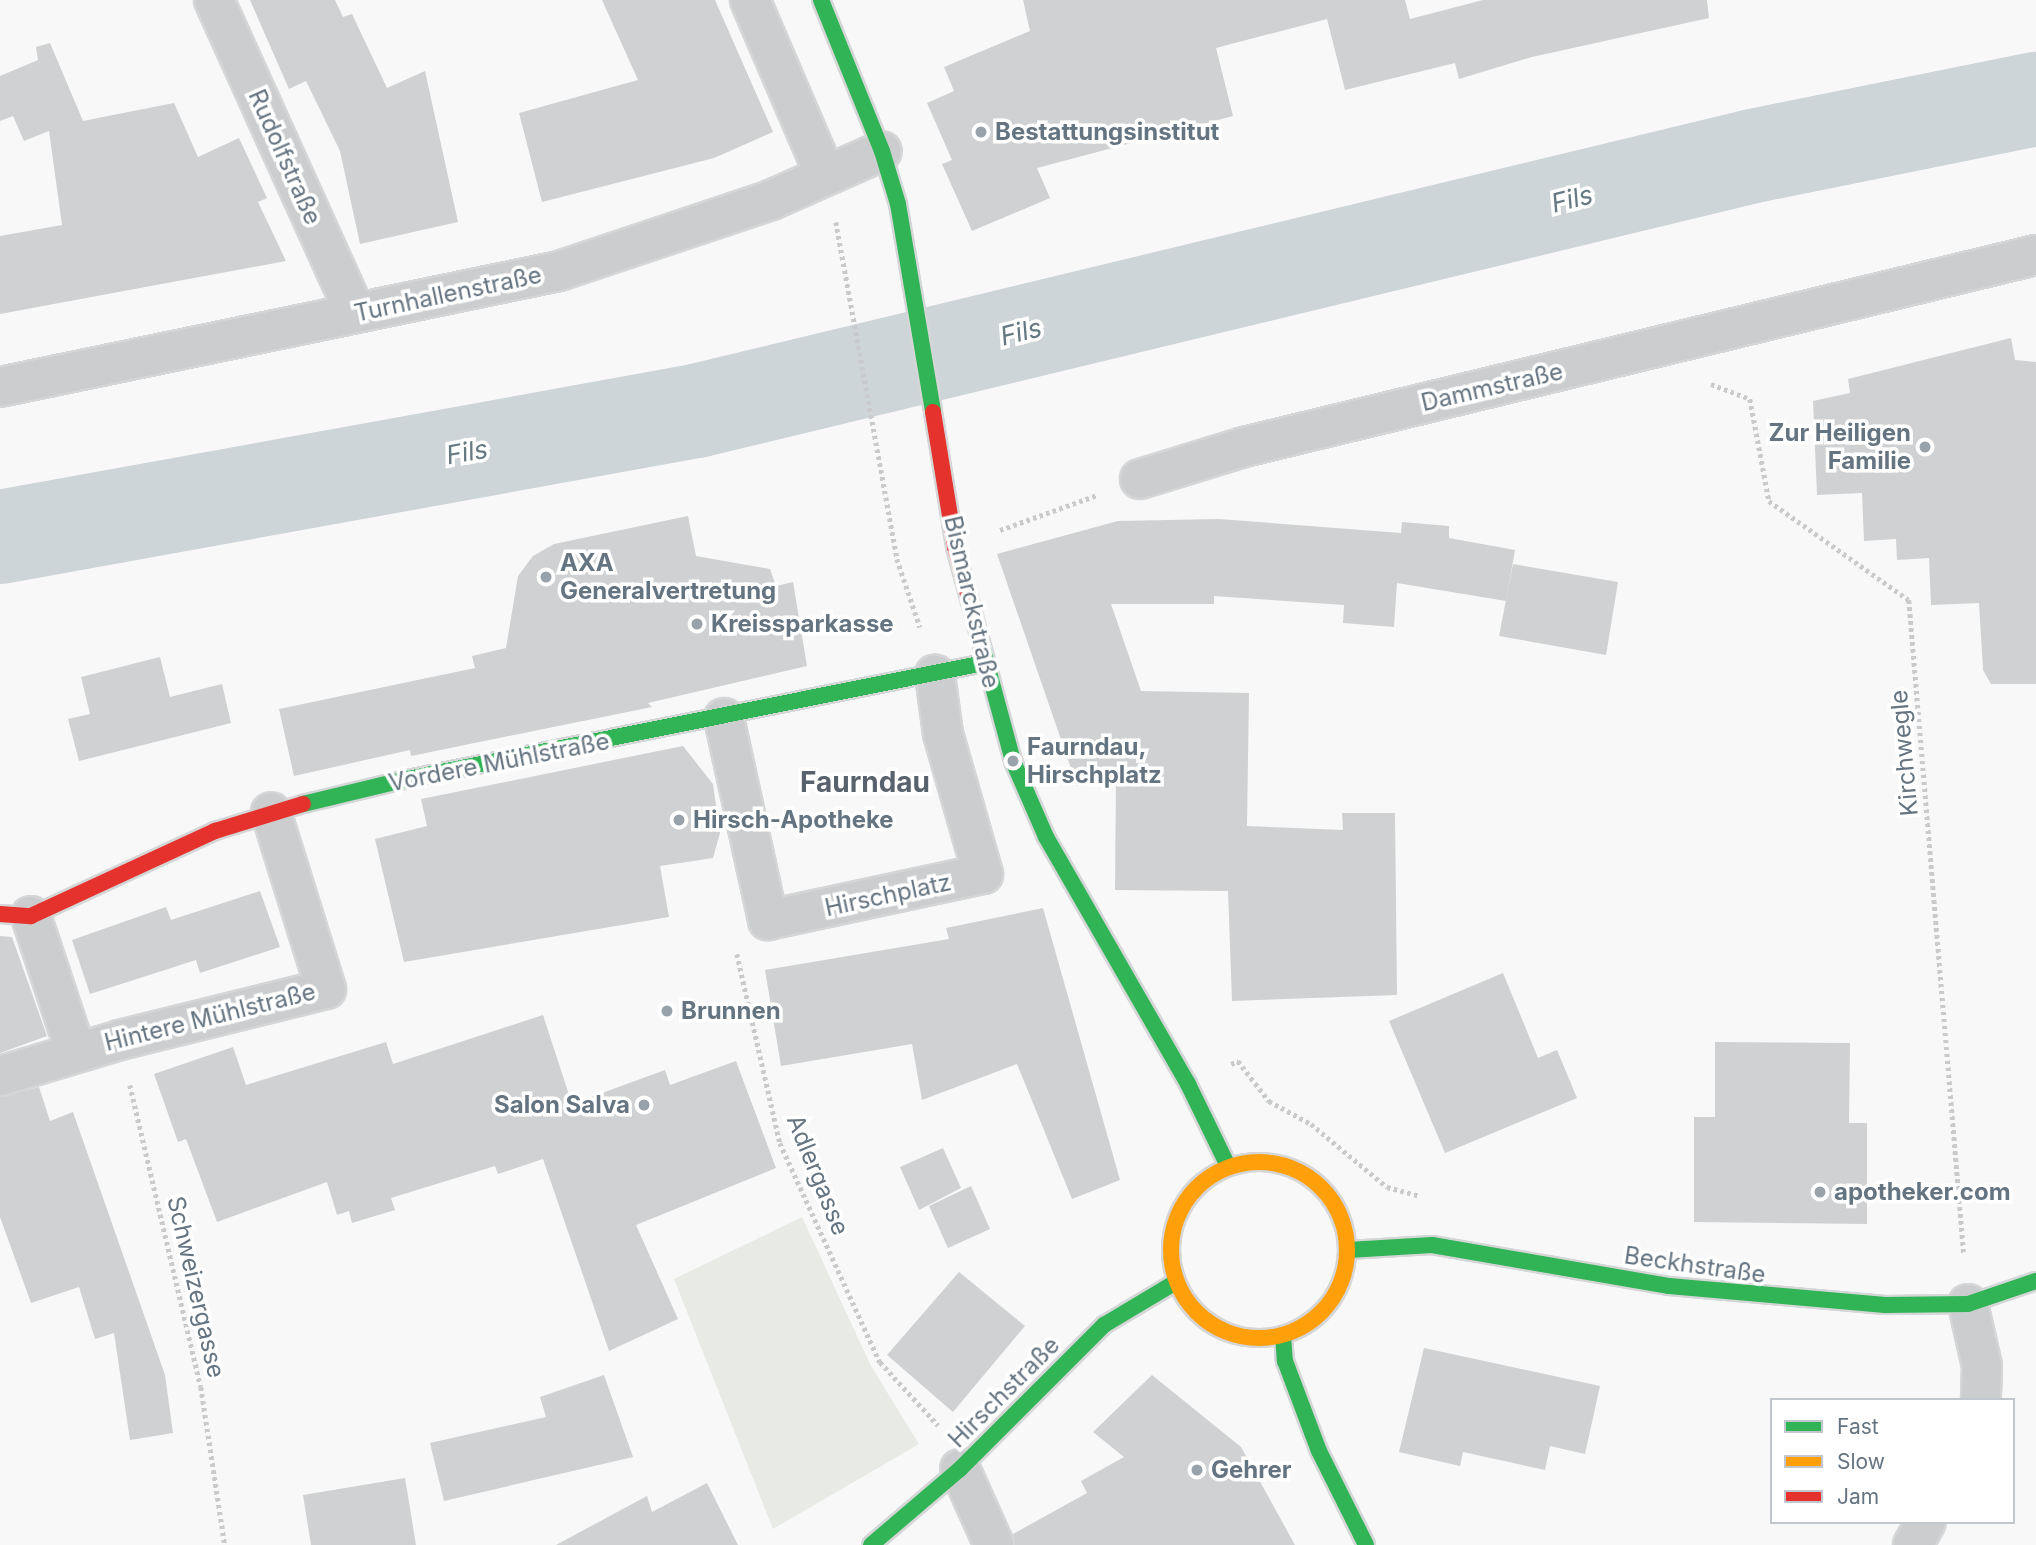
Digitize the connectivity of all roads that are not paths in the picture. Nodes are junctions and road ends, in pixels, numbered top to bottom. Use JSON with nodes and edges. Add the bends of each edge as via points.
{"nodes":[{"id":1,"x":214,"y":0,"type":"edge"},
{"id":2,"x":750,"y":0,"type":"edge"},
{"id":3,"x":821,"y":0,"type":"edge"},
{"id":4,"x":882,"y":151,"type":"junction"},
{"id":5,"x":825,"y":175,"type":"junction"},
{"id":6,"x":2036,"y":255,"type":"edge"},
{"id":7,"x":355,"y":313,"type":"junction"},
{"id":8,"x":0,"y":387,"type":"edge"},
{"id":9,"x":1140,"y":479,"type":"road end"},
{"id":10,"x":984,"y":663,"type":"junction"},
{"id":11,"x":935,"y":675,"type":"junction"},
{"id":12,"x":728,"y":731,"type":"junction"},
{"id":13,"x":271,"y":813,"type":"junction"},
{"id":14,"x":16,"y":915,"type":"edge"},
{"id":15,"x":76,"y":1052,"type":"junction"},
{"id":16,"x":0,"y":1076,"type":"edge"},
{"id":17,"x":1228,"y":1166,"type":"junction"},
{"id":18,"x":1348,"y":1250,"type":"junction"},
{"id":19,"x":2036,"y":1281,"type":"edge"},
{"id":20,"x":1176,"y":1282,"type":"junction"},
{"id":21,"x":1968,"y":1304,"type":"junction"},
{"id":22,"x":1283,"y":1335,"type":"junction"},
{"id":23,"x":1981,"y":1398,"type":"edge"},
{"id":24,"x":960,"y":1469,"type":"junction"},
{"id":25,"x":1925,"y":1524,"type":"edge"},
{"id":26,"x":871,"y":1545,"type":"edge"},
{"id":27,"x":994,"y":1545,"type":"edge"},
{"id":28,"x":1366,"y":1545,"type":"edge"},
{"id":29,"x":1913,"y":1545,"type":"edge"}],
"edges":[{"from":1,"to":7,"type":"street","name":"Rudolfstraße"},
{"from":2,"to":5,"type":"street"},
{"from":3,"to":4,"type":"street","name":"Bismarckstraße"},
{"from":4,"to":5,"type":"street","name":"Turnhallenstraße"},
{"from":4,"to":10,"type":"street","name":"Bismarckstraße","via":[[898,204],[956,547]]},
{"from":5,"to":7,"type":"street","name":"Turnhallenstraße","via":[[771,200],[559,271]]},
{"from":6,"to":9,"type":"street","name":"Dammstraße","via":[[1244,447]]},
{"from":7,"to":8,"type":"street","name":"Turnhallenstraße"},
{"from":10,"to":11,"type":"street","name":"Vordere Mühlstraße"},
{"from":10,"to":17,"type":"street","name":"Bismarckstraße","via":[[1013,761],[1046,837],[1188,1084]]},
{"from":11,"to":12,"type":"street","name":"Vordere Mühlstraße"},
{"from":11,"to":12,"type":"street","name":"Hirschplatz","via":[[943,734],[983,874],[768,920]]},
{"from":12,"to":13,"type":"street","name":"Vordere Mühlstraße","via":[[407,779]]},
{"from":13,"to":14,"type":"street","name":"Vordere Mühlstraße","via":[[215,831]]},
{"from":13,"to":15,"type":"street","name":"Hintere Mühlstraße","via":[[327,989]]},
{"from":14,"to":15,"type":"street","name":"Vordere Mühlstraße"},
{"from":15,"to":16,"type":"street","name":"Hintere Mühlstraße"},
{"from":17,"to":18,"type":"street","via":[[1256,1161],[1284,1164],[1310,1177],[1330,1196],[1343,1221]]},
{"from":17,"to":20,"type":"street","via":[[1203,1180],[1184,1201],[1173,1226],[1170,1255]]},
{"from":18,"to":21,"type":"street","name":"Beckhstraße","via":[[1432,1245],[1651,1283],[1784,1299]]},
{"from":18,"to":22,"type":"street","via":[[1343,1278],[1330,1303],[1309,1323]]},
{"from":19,"to":21,"type":"street","name":"Beckhstraße"},
{"from":20,"to":22,"type":"street","via":[[1189,1305],[1219,1329],[1257,1339]]},
{"from":20,"to":24,"type":"street","name":"Hirschstraße","via":[[1104,1325]]},
{"from":21,"to":23,"type":"street","via":[[1982,1366]]},
{"from":22,"to":28,"type":"street","via":[[1285,1361],[1319,1451]]},
{"from":24,"to":26,"type":"street","name":"Hirschstraße"},
{"from":24,"to":27,"type":"street"},
{"from":25,"to":29,"type":"street"}]}
